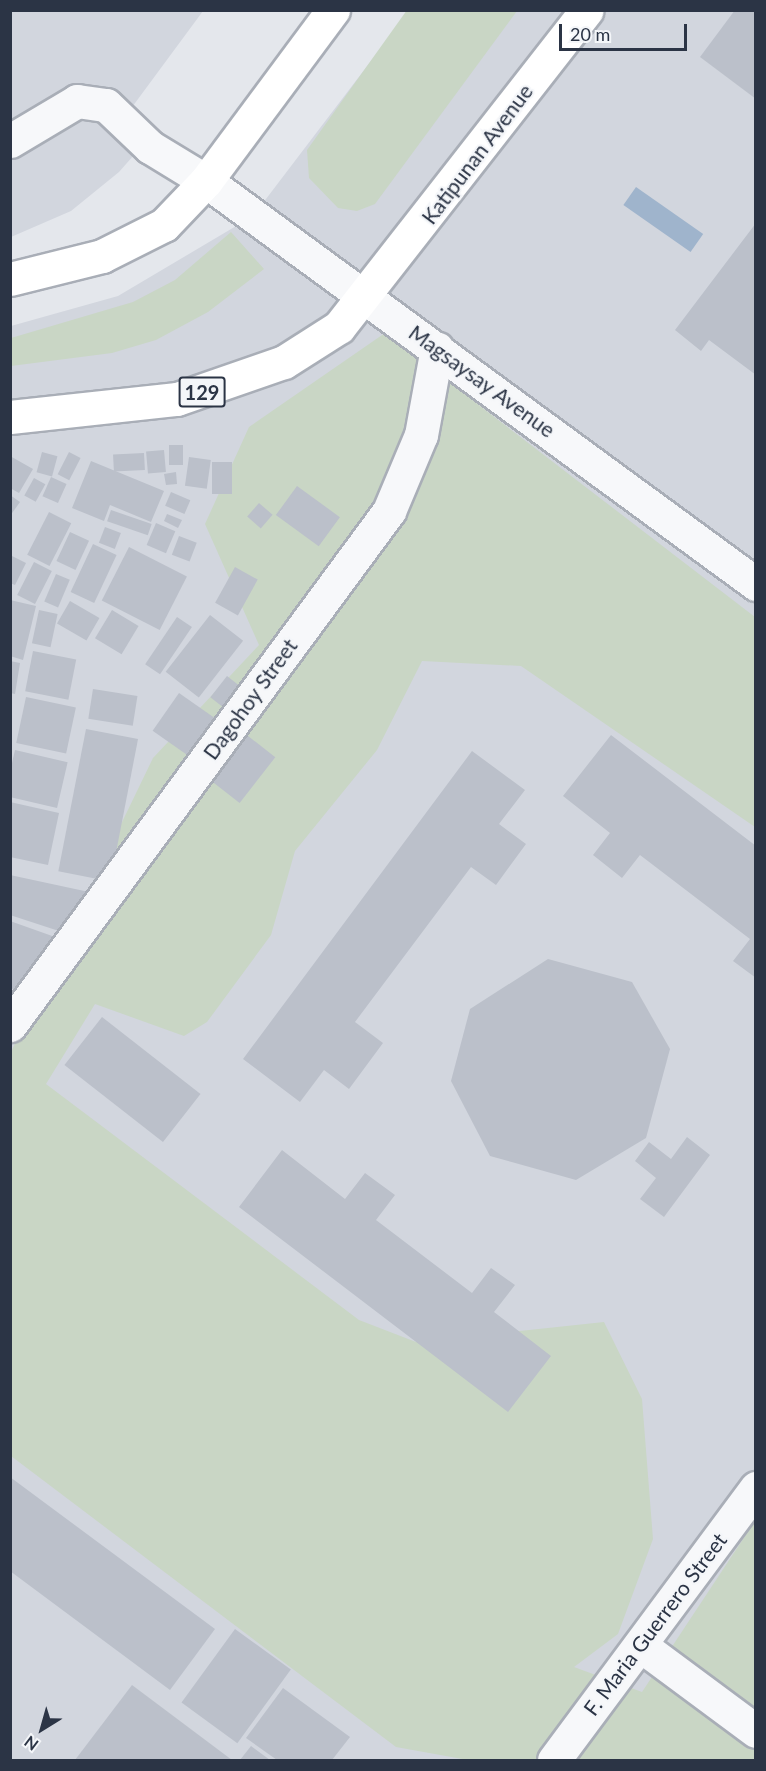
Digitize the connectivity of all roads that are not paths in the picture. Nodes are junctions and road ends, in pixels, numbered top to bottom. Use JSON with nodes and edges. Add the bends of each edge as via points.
{"nodes":[{"id":1,"x":333,"y":10,"type":"edge"},
{"id":2,"x":587,"y":10,"type":"edge"},
{"id":3,"x":10,"y":141,"type":"edge"},
{"id":4,"x":206,"y":181,"type":"junction"},
{"id":5,"x":10,"y":279,"type":"edge"},
{"id":6,"x":367,"y":298,"type":"junction"},
{"id":7,"x":436,"y":348,"type":"junction"},
{"id":8,"x":10,"y":417,"type":"edge"},
{"id":9,"x":756,"y":584,"type":"edge"},
{"id":10,"x":10,"y":1025,"type":"edge"},
{"id":11,"x":756,"y":1488,"type":"edge"},
{"id":12,"x":640,"y":1645,"type":"junction"},
{"id":13,"x":756,"y":1731,"type":"edge"},
{"id":14,"x":554,"y":1761,"type":"edge"}],
"edges":[{"from":1,"to":4,"type":"main road"},
{"from":2,"to":6,"type":"main road","name":"Katipunan Avenue","number":"129"},
{"from":3,"to":4,"type":"street","name":"Magsaysay Avenue","via":[[77,102],[91,101],[106,105],[150,147]]},
{"from":4,"to":5,"type":"main road","via":[[164,225],[137,241]]},
{"from":4,"to":6,"type":"street","name":"Magsaysay Avenue"},
{"from":6,"to":7,"type":"street","name":"Magsaysay Avenue"},
{"from":6,"to":8,"type":"main road","number":"129","via":[[311,346],[239,382],[177,399]]},
{"from":7,"to":9,"type":"street","name":"Magsaysay Avenue"},
{"from":7,"to":10,"type":"street","name":"Dagohoy Street","via":[[421,435],[389,511]]},
{"from":11,"to":12,"type":"street","name":"F. Maria Guerrero Street"},
{"from":12,"to":13,"type":"street"},
{"from":12,"to":14,"type":"street","name":"F. Maria Guerrero Street"}]}
